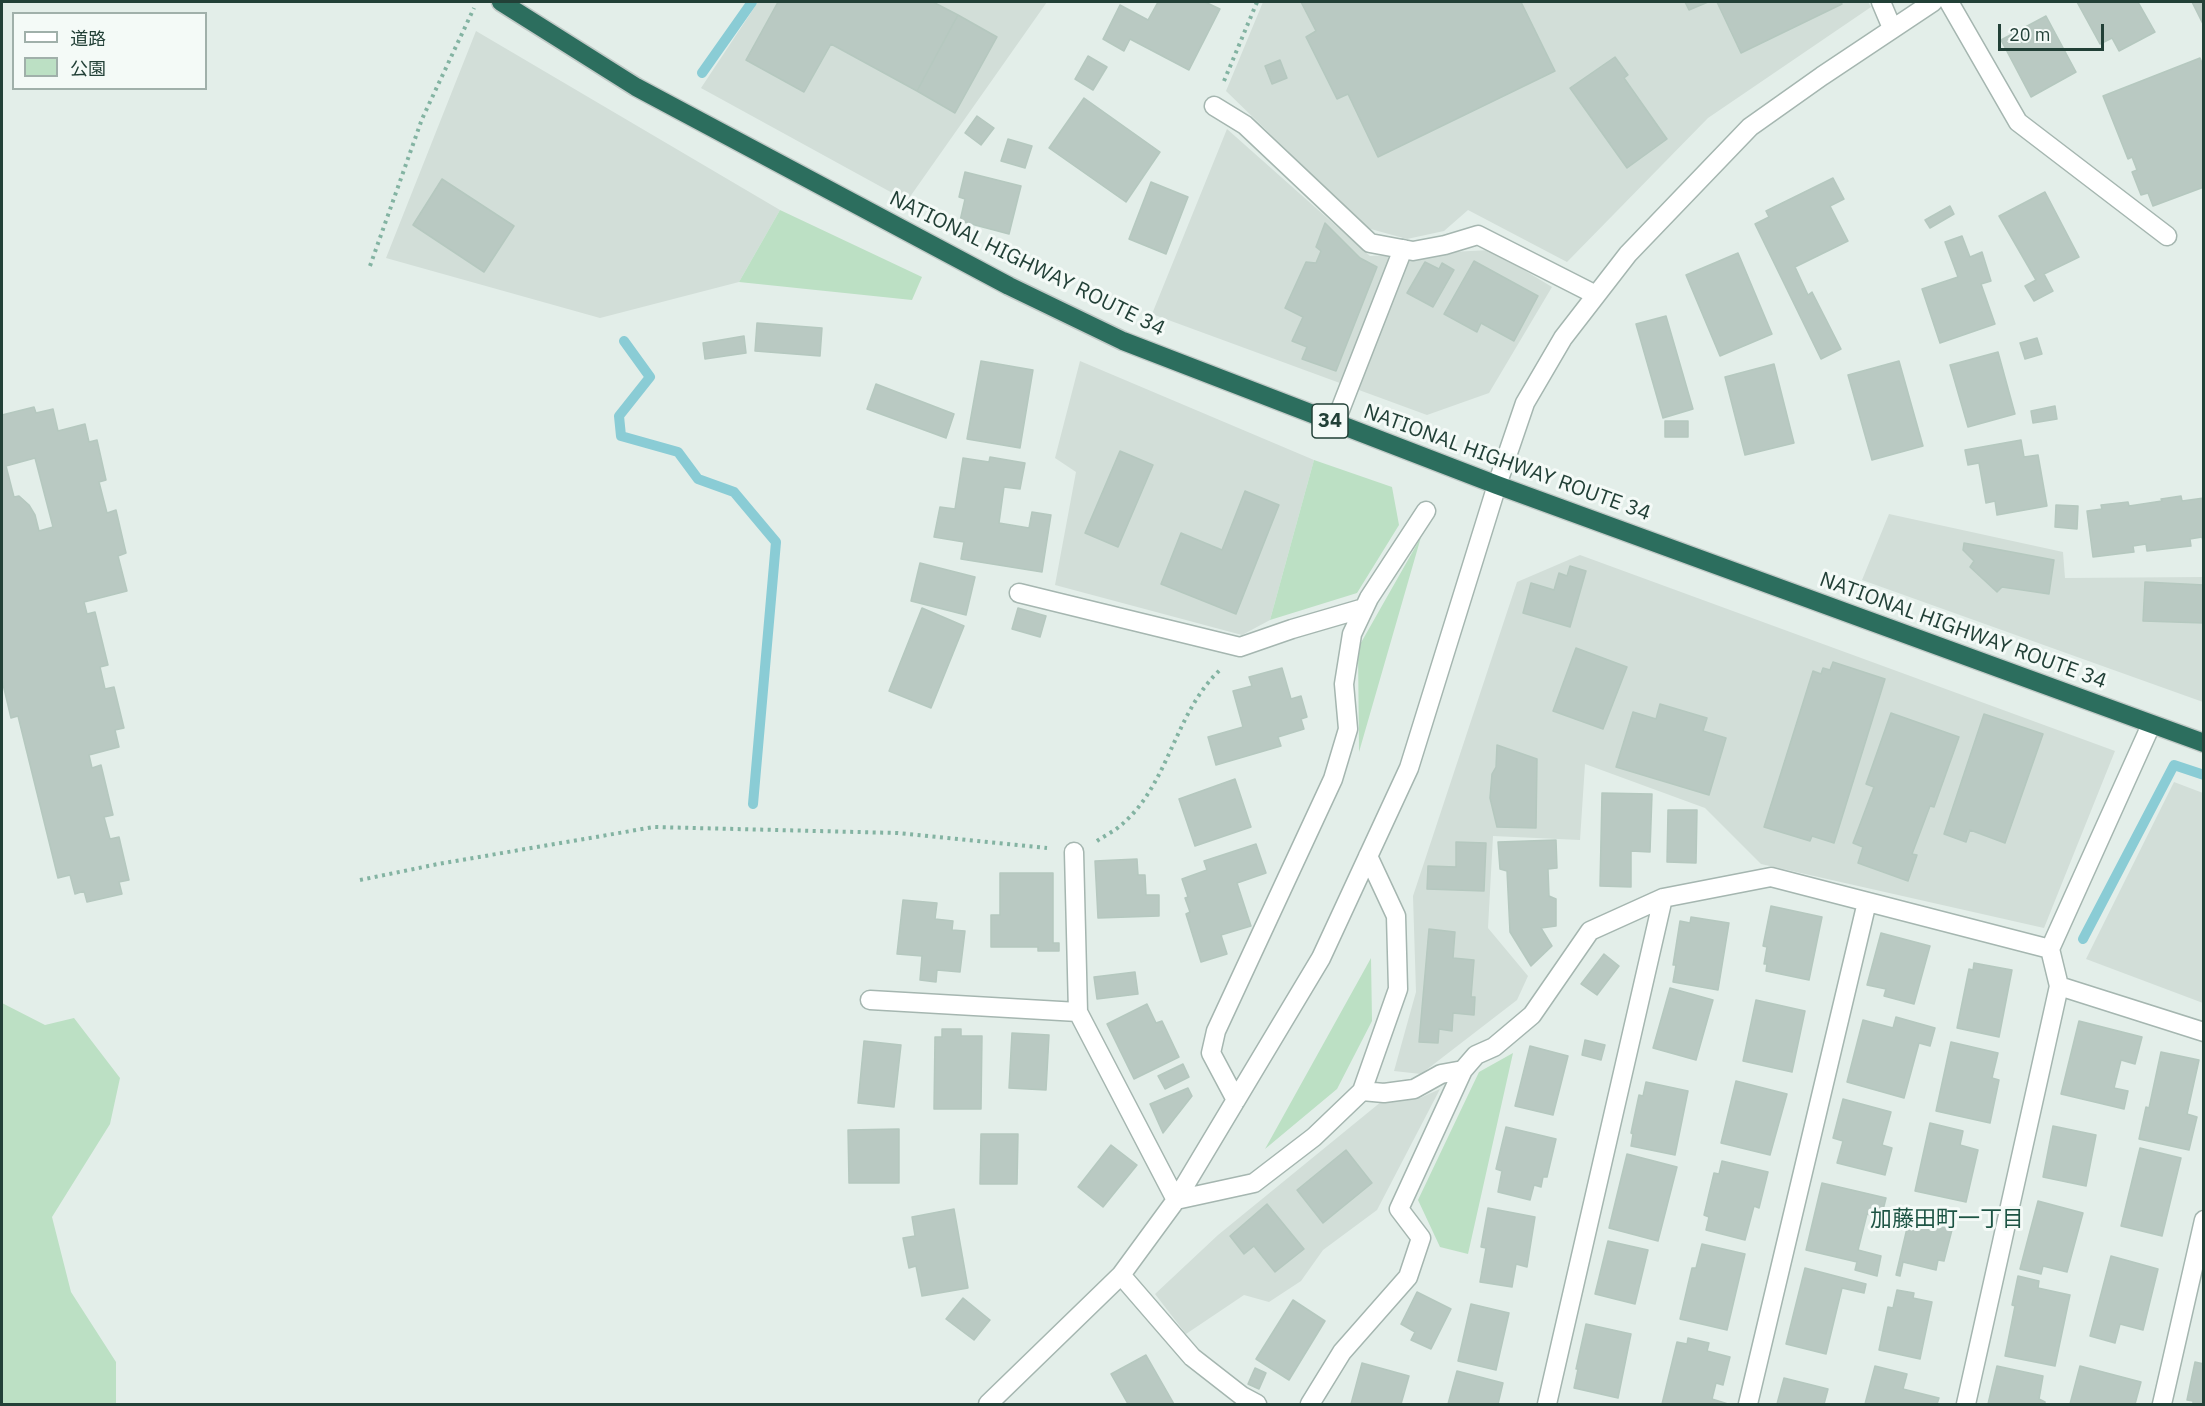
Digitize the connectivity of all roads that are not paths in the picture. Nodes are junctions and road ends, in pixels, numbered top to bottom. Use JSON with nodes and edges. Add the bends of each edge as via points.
{"nodes":[{"id":1,"x":501,"y":2,"type":"edge"},
{"id":2,"x":1881,"y":2,"type":"edge"},
{"id":3,"x":1933,"y":2,"type":"edge"},
{"id":4,"x":1948,"y":2,"type":"edge"},
{"id":5,"x":1892,"y":28,"type":"junction"},
{"id":6,"x":1214,"y":106,"type":"road end"},
{"id":7,"x":2167,"y":236,"type":"dead end"},
{"id":8,"x":1404,"y":249,"type":"junction"},
{"id":9,"x":1596,"y":294,"type":"junction"},
{"id":10,"x":1335,"y":423,"type":"junction"},
{"id":11,"x":1497,"y":485,"type":"junction"},
{"id":12,"x":1426,"y":511,"type":"dead end"},
{"id":13,"x":1019,"y":593,"type":"dead end"},
{"id":14,"x":1364,"y":608,"type":"junction"},
{"id":15,"x":2151,"y":725,"type":"junction"},
{"id":16,"x":2204,"y":743,"type":"edge"},
{"id":17,"x":1074,"y":852,"type":"road end"},
{"id":18,"x":1368,"y":856,"type":"junction"},
{"id":19,"x":1663,"y":898,"type":"junction"},
{"id":20,"x":1867,"y":902,"type":"junction"},
{"id":21,"x":2050,"y":949,"type":"junction"},
{"id":22,"x":2059,"y":986,"type":"junction"},
{"id":23,"x":870,"y":1000,"type":"dead end"},
{"id":24,"x":1078,"y":1012,"type":"junction"},
{"id":25,"x":2204,"y":1032,"type":"edge"},
{"id":26,"x":1463,"y":1070,"type":"junction"},
{"id":27,"x":1362,"y":1090,"type":"junction"},
{"id":28,"x":1236,"y":1100,"type":"junction"},
{"id":29,"x":1176,"y":1200,"type":"junction"},
{"id":30,"x":2204,"y":1220,"type":"edge"},
{"id":31,"x":1121,"y":1275,"type":"junction"},
{"id":32,"x":1220,"y":1378,"type":"junction"},
{"id":33,"x":988,"y":1404,"type":"edge"},
{"id":34,"x":1230,"y":1404,"type":"edge"},
{"id":35,"x":1257,"y":1404,"type":"edge"},
{"id":36,"x":1310,"y":1404,"type":"edge"},
{"id":37,"x":1547,"y":1404,"type":"edge"},
{"id":38,"x":1748,"y":1404,"type":"edge"},
{"id":39,"x":1966,"y":1404,"type":"edge"},
{"id":40,"x":2162,"y":1404,"type":"edge"}],
"edges":[{"from":1,"to":10,"type":"highway","name":"NATIONAL HIGHWAY ROUTE 34","number":"34","via":[[636,87],[1009,286],[1123,341]]},
{"from":2,"to":5,"type":"street"},
{"from":3,"to":5,"type":"street"},
{"from":4,"to":7,"type":"street","via":[[2019,122]]},
{"from":5,"to":9,"type":"street","via":[[1750,127],[1628,254]]},
{"from":6,"to":8,"type":"street","via":[[1245,125],[1370,243]]},
{"from":8,"to":9,"type":"street","via":[[1435,247],[1478,235]]},
{"from":8,"to":10,"type":"street"},
{"from":9,"to":11,"type":"street","via":[[1563,338],[1525,403]]},
{"from":10,"to":11,"type":"highway","name":"NATIONAL HIGHWAY ROUTE 34","number":"34"},
{"from":11,"to":15,"type":"highway","name":"NATIONAL HIGHWAY ROUTE 34","number":"34"},
{"from":11,"to":18,"type":"street","via":[[1409,768]]},
{"from":12,"to":14,"type":"street"},
{"from":13,"to":14,"type":"street","via":[[1240,647]]},
{"from":14,"to":28,"type":"street","via":[[1352,634],[1344,684],[1348,729],[1333,779],[1216,1031],[1211,1053]]},
{"from":15,"to":16,"type":"highway","name":"NATIONAL HIGHWAY ROUTE 34","number":"34"},
{"from":15,"to":21,"type":"street"},
{"from":17,"to":24,"type":"street"},
{"from":18,"to":27,"type":"street","via":[[1396,916],[1398,989]]},
{"from":18,"to":28,"type":"street","via":[[1321,958]]},
{"from":19,"to":20,"type":"street","via":[[1771,877]]},
{"from":19,"to":26,"type":"street","via":[[1590,931],[1532,1016],[1494,1047],[1476,1055]]},
{"from":19,"to":37,"type":"street"},
{"from":20,"to":21,"type":"street"},
{"from":20,"to":38,"type":"street"},
{"from":21,"to":22,"type":"street"},
{"from":22,"to":25,"type":"street"},
{"from":22,"to":39,"type":"street"},
{"from":23,"to":24,"type":"street"},
{"from":24,"to":29,"type":"street"},
{"from":26,"to":27,"type":"street","via":[[1441,1074],[1414,1089],[1384,1093]]},
{"from":26,"to":36,"type":"street","via":[[1399,1209],[1421,1238],[1408,1277],[1342,1352]]},
{"from":27,"to":29,"type":"street","via":[[1314,1137],[1254,1183]]},
{"from":28,"to":29,"type":"street"},
{"from":29,"to":31,"type":"street"},
{"from":30,"to":40,"type":"street"},
{"from":31,"to":32,"type":"street","via":[[1192,1357]]},
{"from":31,"to":33,"type":"street"},
{"from":32,"to":34,"type":"street"},
{"from":32,"to":35,"type":"street"}]}
